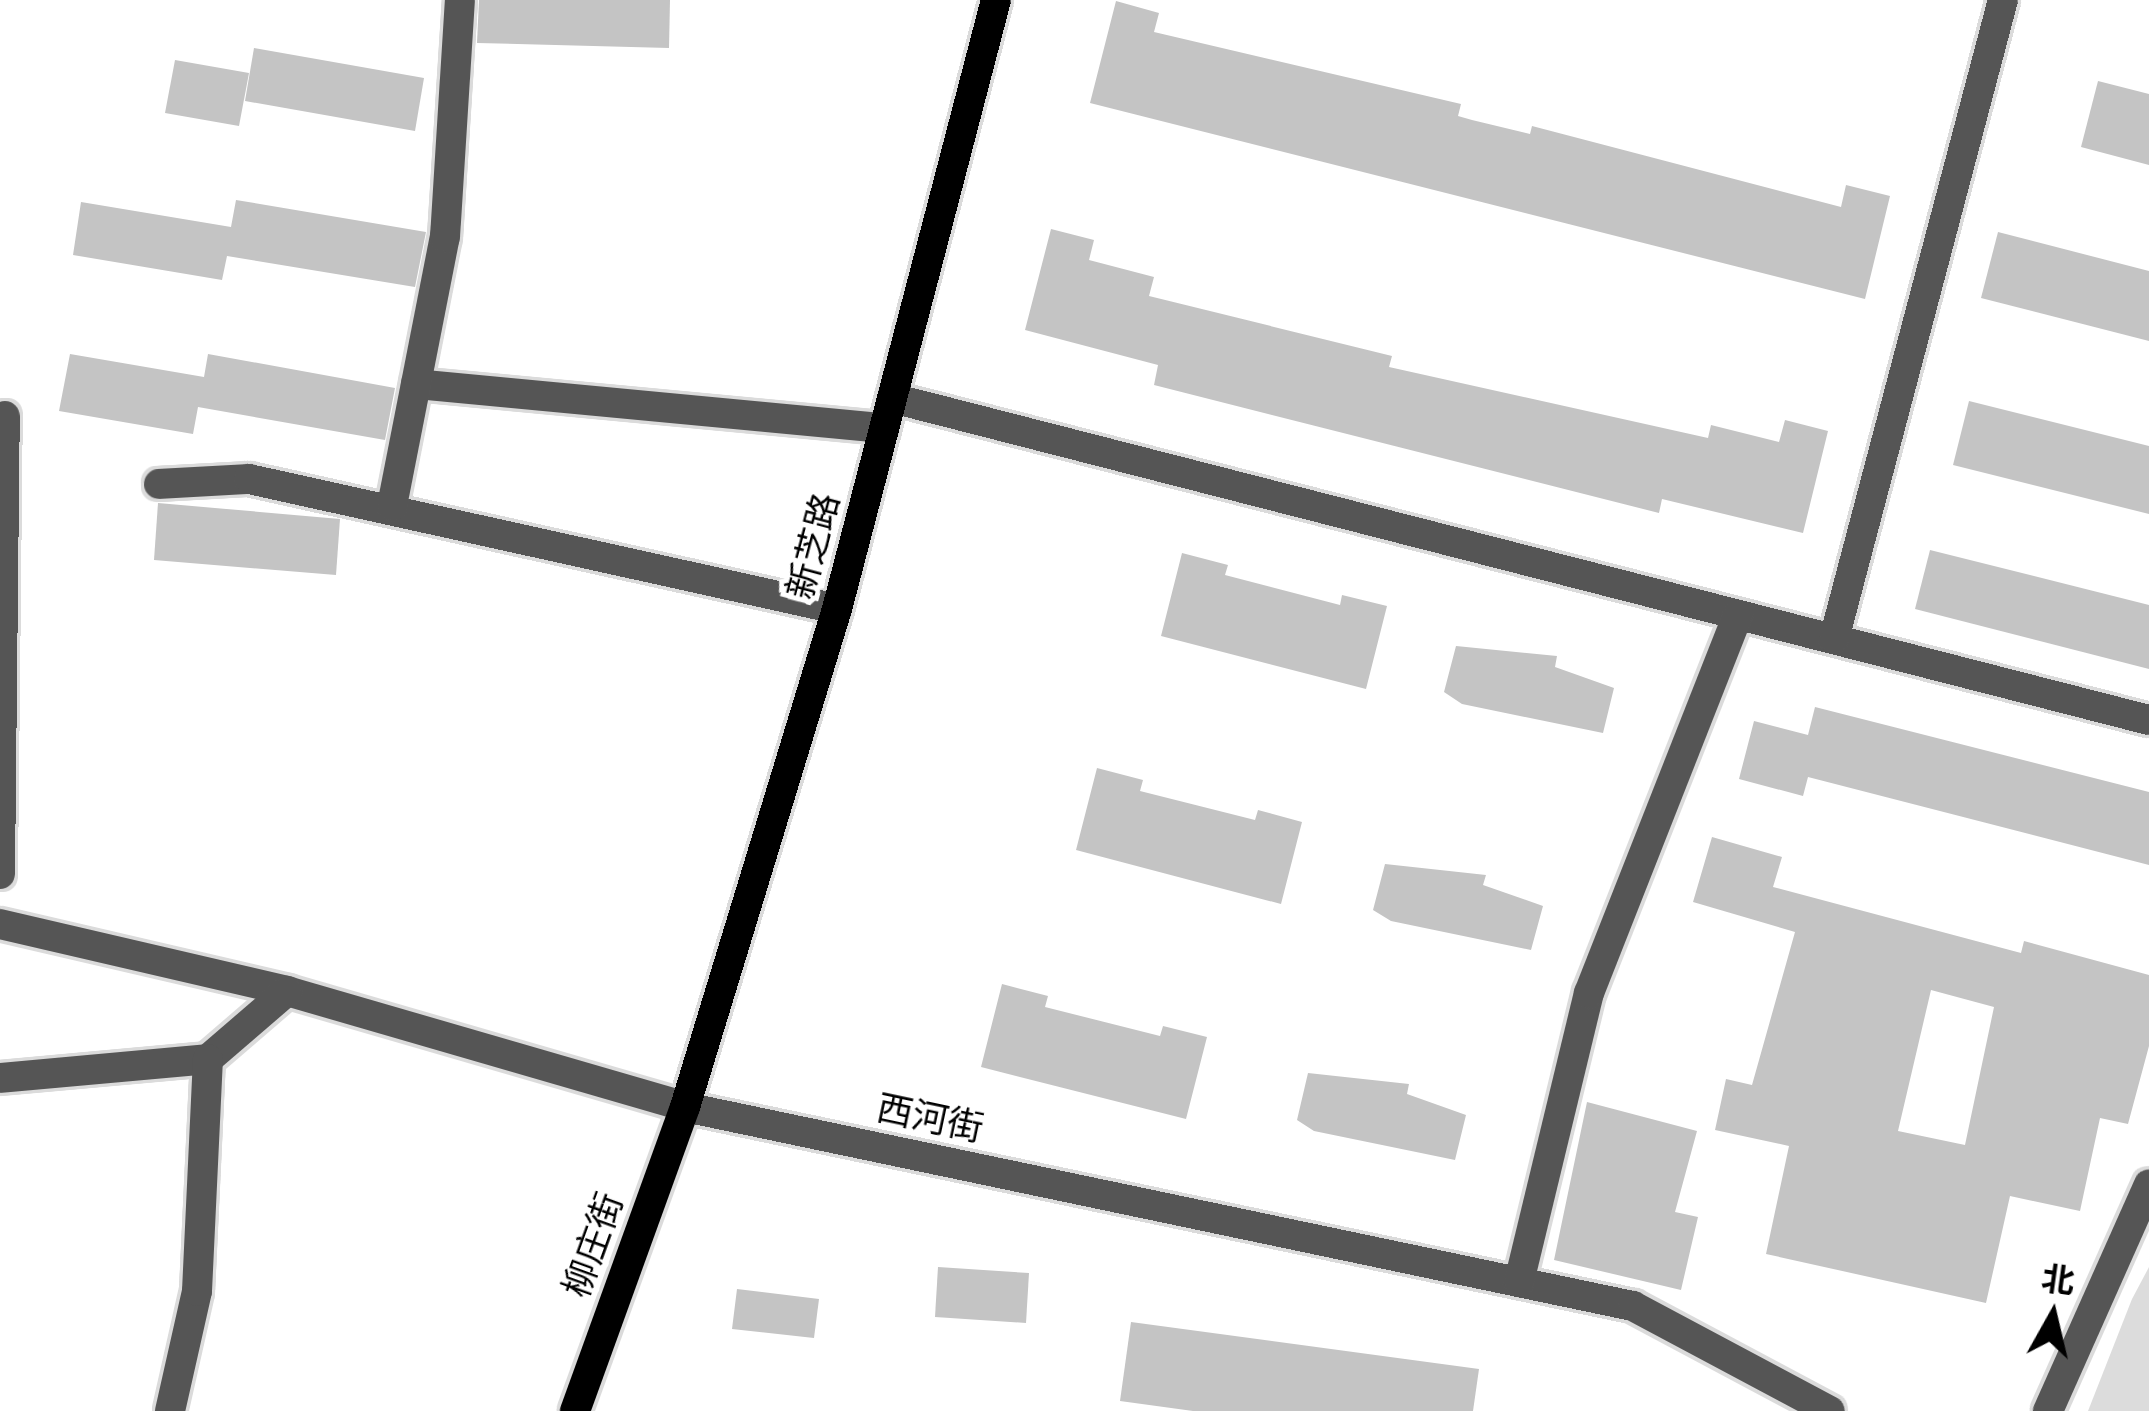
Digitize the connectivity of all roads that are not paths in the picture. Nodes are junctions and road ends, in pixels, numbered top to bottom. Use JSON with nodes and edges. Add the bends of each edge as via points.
{"nodes":[{"id":1,"x":460,"y":0,"type":"edge"},
{"id":2,"x":996,"y":0,"type":"edge"},
{"id":3,"x":2003,"y":0,"type":"edge"},
{"id":4,"x":416,"y":384,"type":"junction"},
{"id":5,"x":888,"y":413,"type":"junction"},
{"id":6,"x":5,"y":416,"type":"dead end"},
{"id":7,"x":159,"y":484,"type":"dead end"},
{"id":8,"x":392,"y":506,"type":"junction"},
{"id":9,"x":837,"y":609,"type":"junction"},
{"id":10,"x":1738,"y":615,"type":"junction"},
{"id":11,"x":1834,"y":639,"type":"junction"},
{"id":12,"x":2149,"y":720,"type":"edge"},
{"id":13,"x":0,"y":874,"type":"edge"},
{"id":14,"x":0,"y":924,"type":"edge"},
{"id":15,"x":287,"y":992,"type":"junction"},
{"id":16,"x":208,"y":1059,"type":"junction"},
{"id":17,"x":0,"y":1078,"type":"edge"},
{"id":18,"x":686,"y":1107,"type":"junction"},
{"id":19,"x":2149,"y":1184,"type":"edge"},
{"id":20,"x":1519,"y":1282,"type":"junction"},
{"id":21,"x":170,"y":1411,"type":"edge"},
{"id":22,"x":574,"y":1411,"type":"edge"},
{"id":23,"x":1830,"y":1411,"type":"edge"},
{"id":24,"x":2048,"y":1411,"type":"edge"}],
"edges":[{"from":1,"to":4,"type":"street","via":[[446,237]]},
{"from":2,"to":5,"type":"main road","name":"新芝路"},
{"from":3,"to":11,"type":"street"},
{"from":4,"to":5,"type":"street"},
{"from":4,"to":8,"type":"street"},
{"from":5,"to":9,"type":"main road","name":"新芝路"},
{"from":5,"to":10,"type":"street"},
{"from":6,"to":13,"type":"street"},
{"from":7,"to":8,"type":"street","via":[[249,479]]},
{"from":8,"to":9,"type":"street"},
{"from":9,"to":18,"type":"main road","name":"新芝路"},
{"from":10,"to":11,"type":"street"},
{"from":10,"to":20,"type":"street","via":[[1589,993]]},
{"from":11,"to":12,"type":"street"},
{"from":14,"to":15,"type":"street","name":"西河街"},
{"from":15,"to":16,"type":"street"},
{"from":15,"to":18,"type":"street","name":"西河街"},
{"from":16,"to":17,"type":"street"},
{"from":16,"to":21,"type":"street","via":[[196,1291]]},
{"from":18,"to":20,"type":"street","name":"西河街"},
{"from":18,"to":22,"type":"main road","name":"柳庄街"},
{"from":19,"to":24,"type":"street"},
{"from":20,"to":23,"type":"street","name":"西河街","via":[[1633,1306]]}]}
